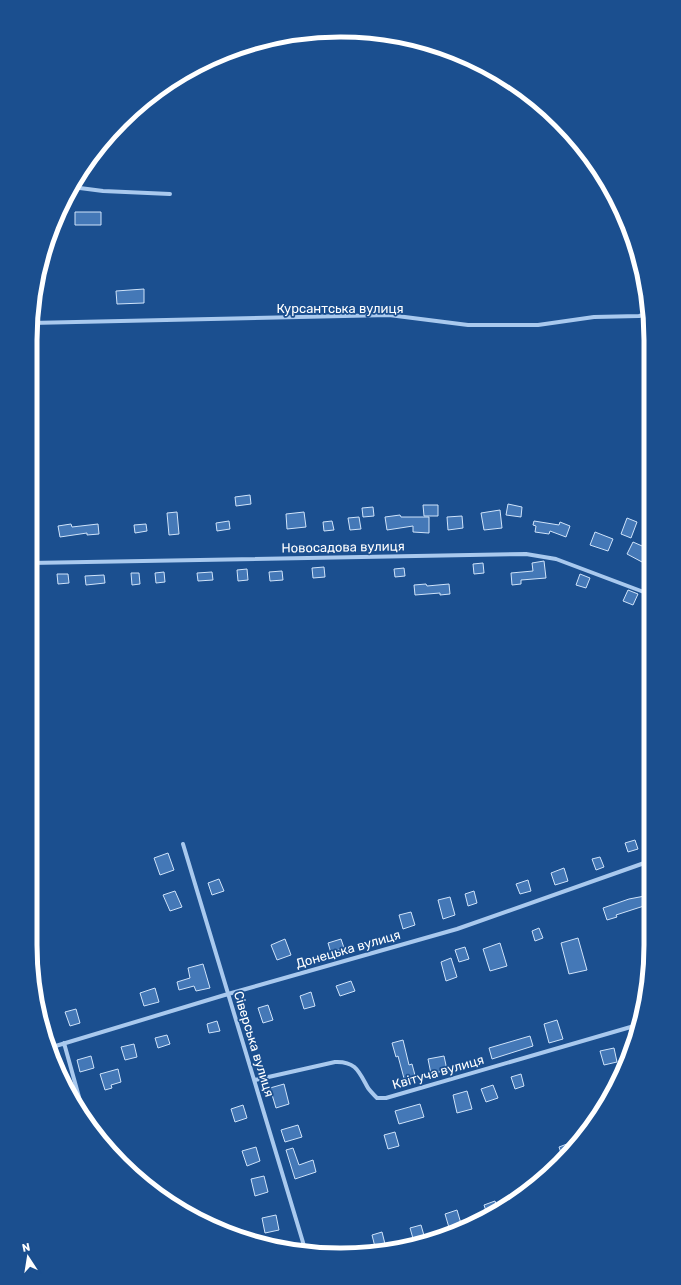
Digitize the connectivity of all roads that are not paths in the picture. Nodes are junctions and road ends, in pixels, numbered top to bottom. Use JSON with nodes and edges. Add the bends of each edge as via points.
{"nodes":[{"id":1,"x":79,"y":188,"type":"edge"},
{"id":2,"x":170,"y":194,"type":"dead end"},
{"id":3,"x":642,"y":315,"type":"edge"},
{"id":4,"x":38,"y":323,"type":"edge"},
{"id":5,"x":37,"y":562,"type":"edge"},
{"id":6,"x":644,"y":592,"type":"edge"},
{"id":7,"x":183,"y":844,"type":"dead end"},
{"id":8,"x":644,"y":863,"type":"edge"},
{"id":9,"x":228,"y":994,"type":"junction"},
{"id":10,"x":633,"y":1026,"type":"edge"},
{"id":11,"x":64,"y":1043,"type":"junction"},
{"id":12,"x":55,"y":1046,"type":"edge"},
{"id":13,"x":255,"y":1080,"type":"junction"},
{"id":14,"x":79,"y":1098,"type":"edge"},
{"id":15,"x":304,"y":1245,"type":"edge"}],
"edges":[{"from":1,"to":2,"type":"street"},
{"from":3,"to":4,"type":"street","name":"Курсантська вулиця","via":[[594,317],[538,325],[468,325],[389,315]]},
{"from":5,"to":6,"type":"street","name":"Новосадова вулиця","via":[[526,554],[556,559]]},
{"from":7,"to":9,"type":"street","name":"Сіверська вулиця"},
{"from":8,"to":9,"type":"street","name":"Донецька вулиця","via":[[457,929]]},
{"from":9,"to":11,"type":"street","name":"Донецька вулиця"},
{"from":9,"to":13,"type":"street","name":"Сіверська вулиця"},
{"from":10,"to":13,"type":"street","name":"Квітуча вулиця","via":[[386,1098],[377,1098],[354,1066],[344,1062]]},
{"from":11,"to":12,"type":"street","name":"Донецька вулиця"},
{"from":11,"to":14,"type":"street"},
{"from":13,"to":15,"type":"street","name":"Сіверська вулиця"}]}
